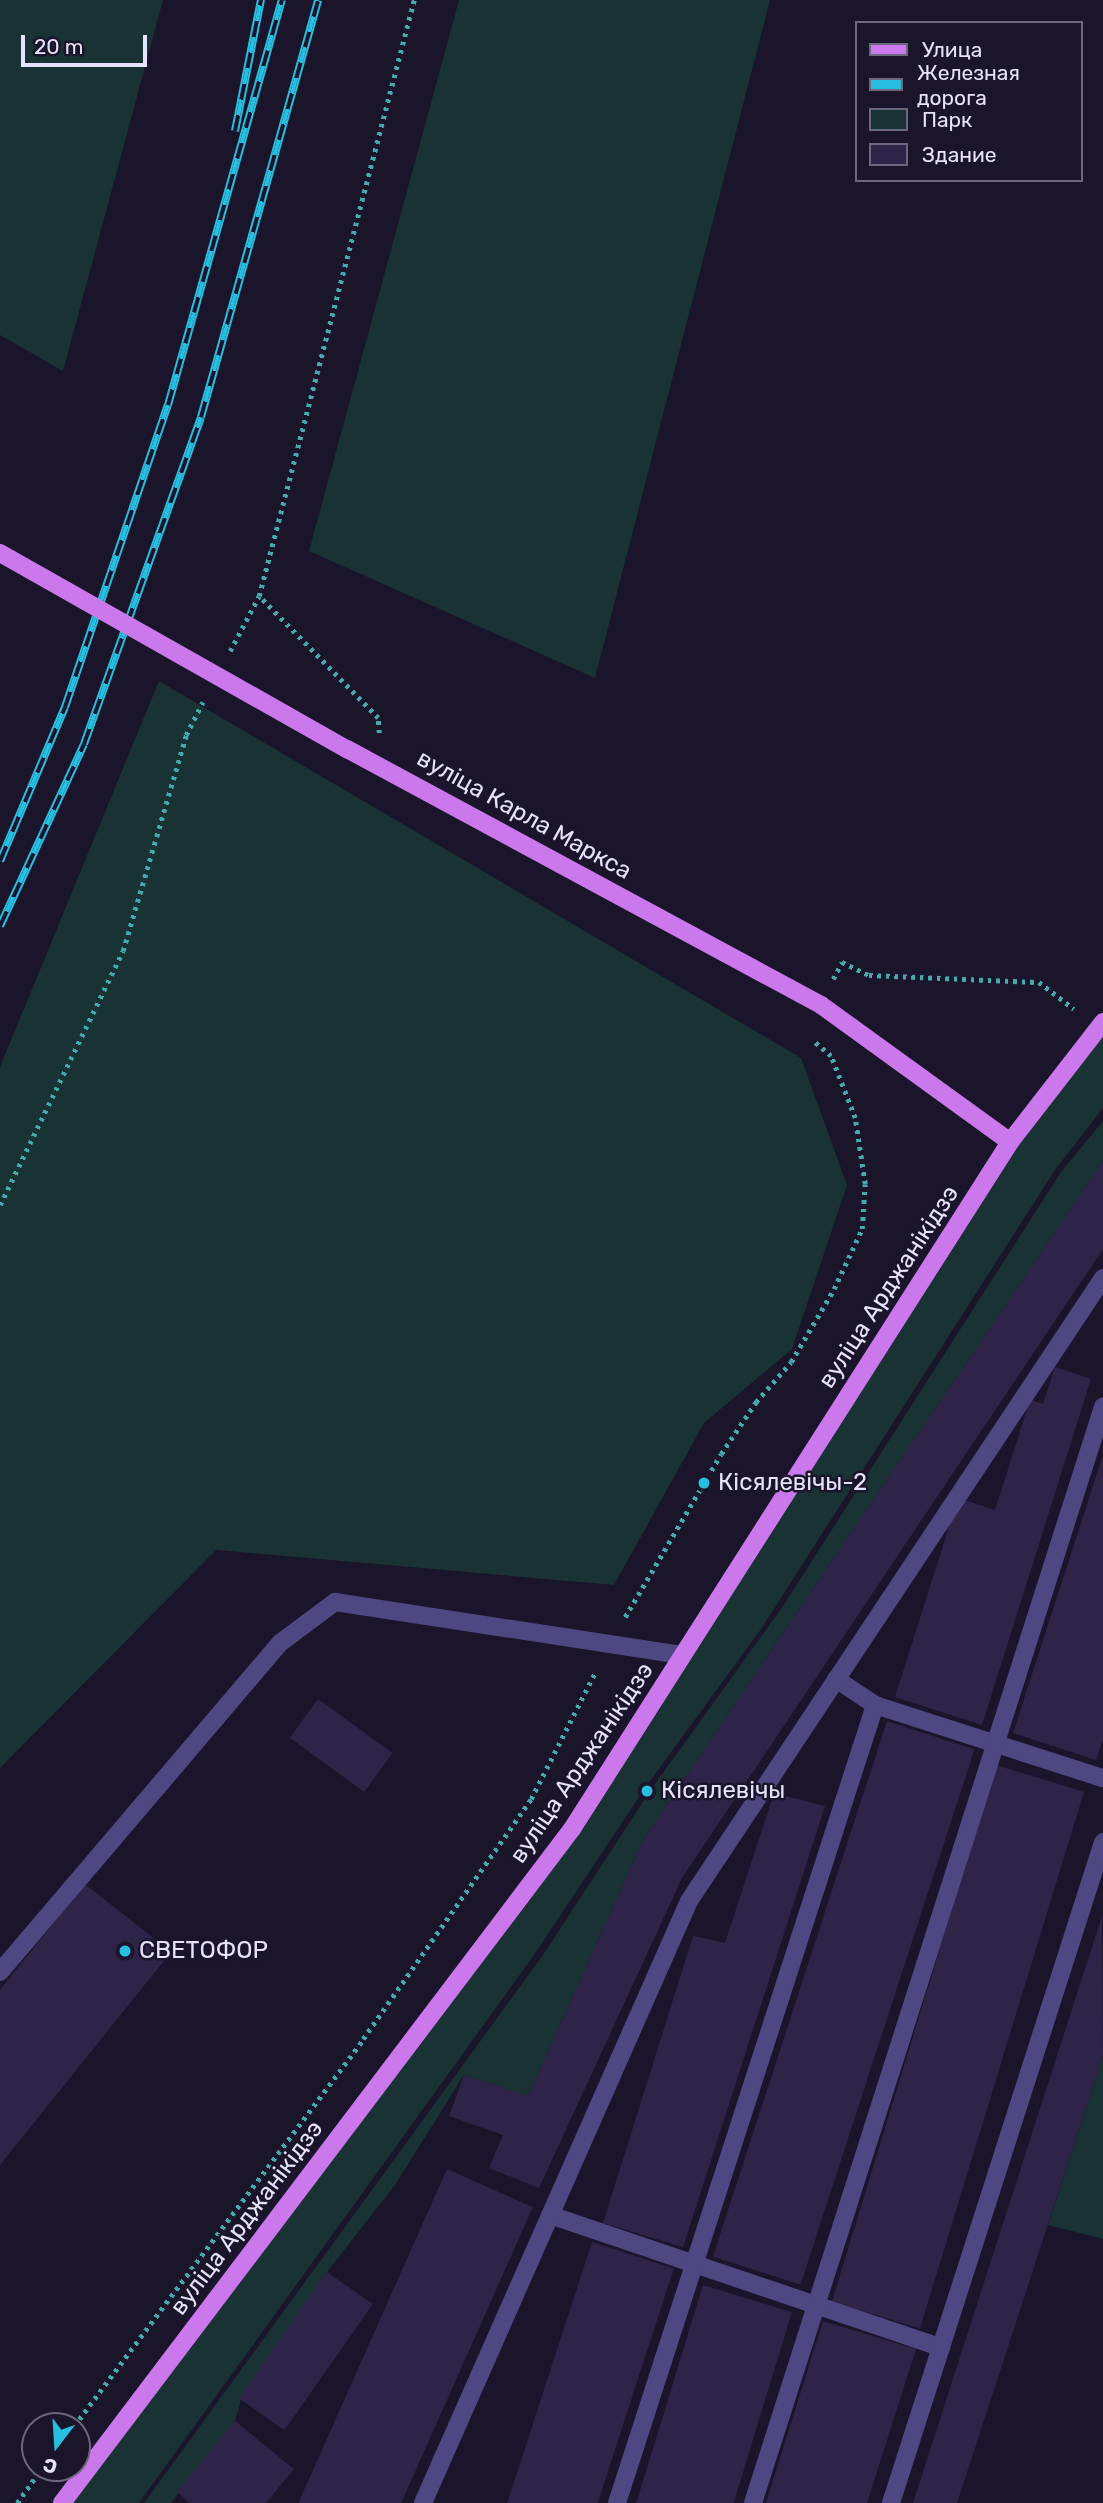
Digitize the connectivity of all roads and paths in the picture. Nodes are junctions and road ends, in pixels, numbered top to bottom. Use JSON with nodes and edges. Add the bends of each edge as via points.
{"nodes":[{"id":1,"x":414,"y":0,"type":"edge"},
{"id":2,"x":0,"y":553,"type":"edge"},
{"id":3,"x":259,"y":596,"type":"junction"},
{"id":4,"x":229,"y":654,"type":"dead end"},
{"id":5,"x":210,"y":689,"type":"dead end"},
{"id":6,"x":381,"y":765,"type":"junction"},
{"id":7,"x":1103,"y":1022,"type":"edge"},
{"id":8,"x":1010,"y":1142,"type":"junction"},
{"id":9,"x":0,"y":1205,"type":"edge"},
{"id":10,"x":1102,"y":1279,"type":"edge"},
{"id":11,"x":1103,"y":1302,"type":"edge"},
{"id":12,"x":1103,"y":1406,"type":"edge"},
{"id":13,"x":683,"y":1655,"type":"junction"},
{"id":14,"x":836,"y":1679,"type":"junction"},
{"id":15,"x":875,"y":1705,"type":"junction"},
{"id":16,"x":996,"y":1743,"type":"junction"},
{"id":17,"x":1103,"y":1779,"type":"edge"},
{"id":18,"x":1103,"y":1842,"type":"edge"},
{"id":19,"x":0,"y":1972,"type":"edge"},
{"id":20,"x":550,"y":2215,"type":"junction"},
{"id":21,"x":693,"y":2267,"type":"junction"},
{"id":22,"x":815,"y":2307,"type":"junction"},
{"id":23,"x":941,"y":2347,"type":"junction"},
{"id":24,"x":32,"y":2482,"type":"edge"},
{"id":25,"x":17,"y":2503,"type":"edge"},
{"id":26,"x":62,"y":2503,"type":"edge"},
{"id":27,"x":423,"y":2503,"type":"edge"},
{"id":28,"x":617,"y":2503,"type":"edge"},
{"id":29,"x":753,"y":2503,"type":"edge"},
{"id":30,"x":891,"y":2503,"type":"edge"}],
"edges":[{"from":1,"to":3,"type":"path"},
{"from":2,"to":6,"type":"main road","name":"вуліца Карла Маркса","bridge":true},
{"from":3,"to":4,"type":"path"},
{"from":3,"to":6,"type":"path","via":[[378,718]]},
{"from":5,"to":9,"type":"path","via":[[186,736],[123,951]]},
{"from":6,"to":8,"type":"main road","name":"вуліца Карла Маркса","via":[[821,1005]]},
{"from":7,"to":8,"type":"main road","name":"вуліца Арджанікідзэ"},
{"from":8,"to":13,"type":"main road","name":"вуліца Арджанікідзэ"},
{"from":10,"to":11,"type":"lane"},
{"from":10,"to":14,"type":"lane"},
{"from":12,"to":16,"type":"lane"},
{"from":13,"to":19,"type":"lane","via":[[335,1602],[280,1643]]},
{"from":13,"to":26,"type":"main road","name":"вуліца Арджанікідзэ","via":[[572,1829]]},
{"from":14,"to":15,"type":"lane"},
{"from":14,"to":20,"type":"lane","via":[[689,1901]]},
{"from":15,"to":16,"type":"lane"},
{"from":15,"to":21,"type":"lane"},
{"from":16,"to":17,"type":"lane"},
{"from":16,"to":22,"type":"lane"},
{"from":18,"to":23,"type":"lane"},
{"from":20,"to":21,"type":"lane"},
{"from":20,"to":27,"type":"lane"},
{"from":21,"to":22,"type":"lane"},
{"from":21,"to":28,"type":"lane"},
{"from":22,"to":23,"type":"lane"},
{"from":22,"to":29,"type":"lane"},
{"from":23,"to":30,"type":"lane"},
{"from":24,"to":25,"type":"path"}]}
